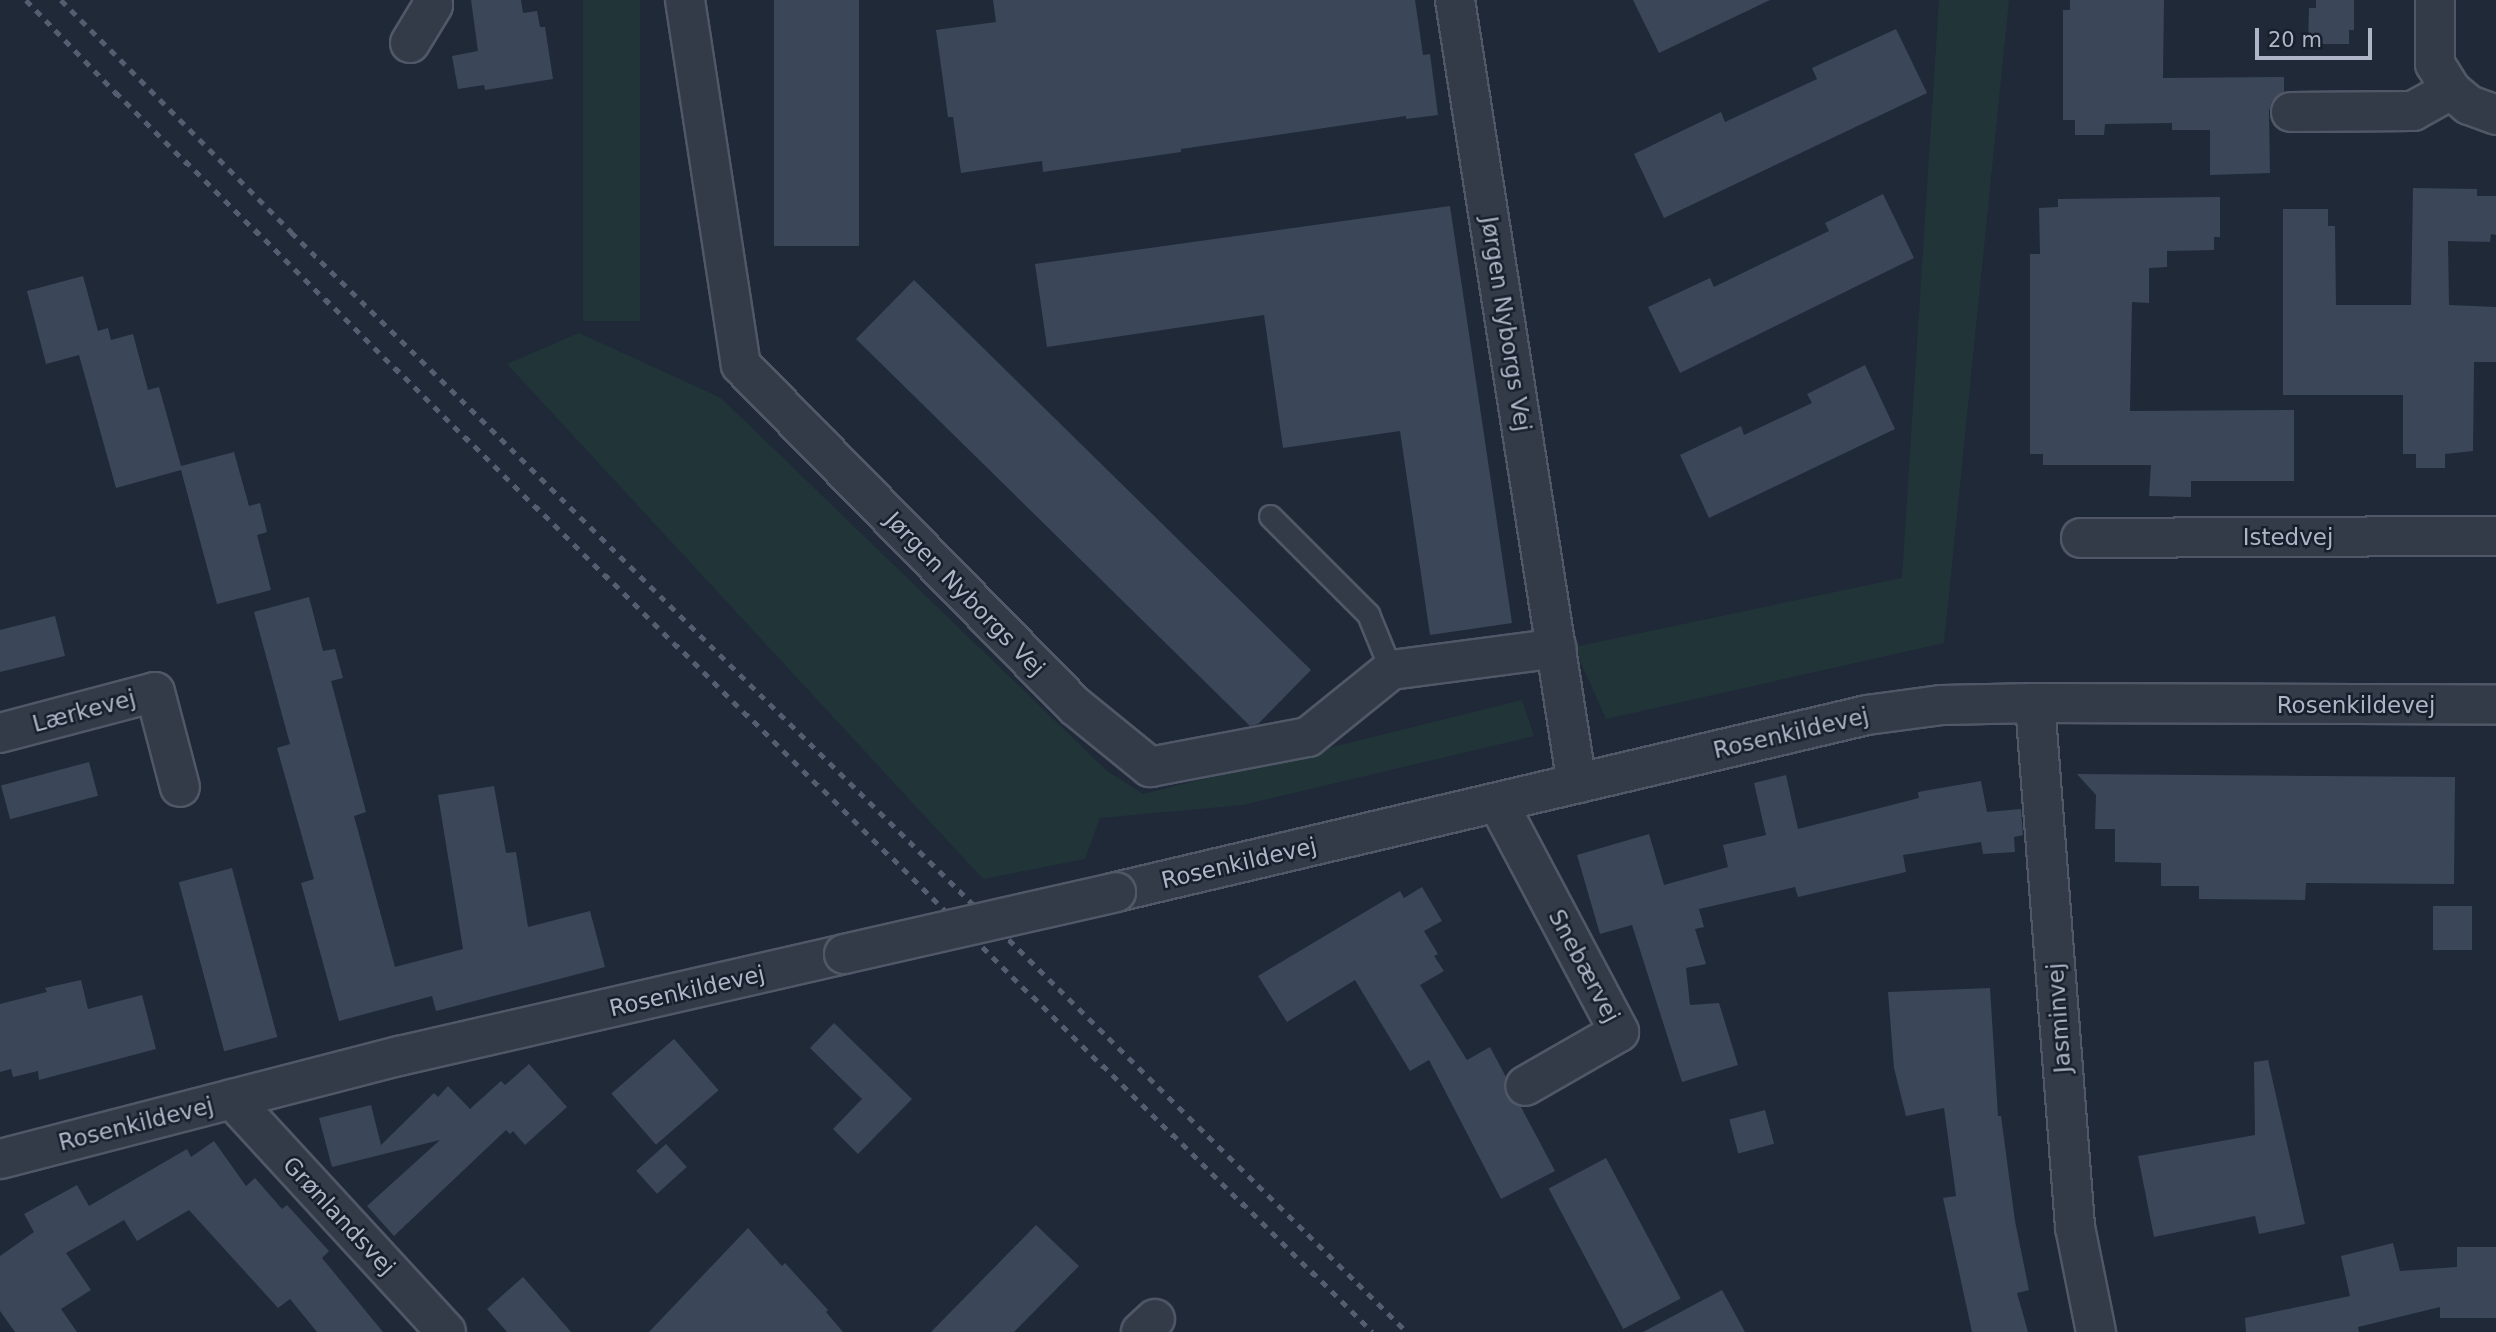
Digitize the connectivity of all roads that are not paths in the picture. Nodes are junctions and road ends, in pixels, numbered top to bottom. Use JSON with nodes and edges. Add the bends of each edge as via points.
{"nodes":[{"id":1,"x":432,"y":0,"type":"edge"},
{"id":2,"x":685,"y":0,"type":"edge"},
{"id":3,"x":1455,"y":0,"type":"edge"},
{"id":4,"x":2435,"y":0,"type":"edge"},
{"id":5,"x":410,"y":43,"type":"dead end"},
{"id":6,"x":2451,"y":90,"type":"junction"},
{"id":7,"x":2291,"y":112,"type":"dead end"},
{"id":8,"x":2496,"y":115,"type":"edge"},
{"id":9,"x":1270,"y":516,"type":"dead end"},
{"id":10,"x":2496,"y":536,"type":"edge"},
{"id":11,"x":2081,"y":538,"type":"dead end"},
{"id":12,"x":1557,"y":648,"type":"junction"},
{"id":13,"x":1391,"y":670,"type":"junction"},
{"id":14,"x":2035,"y":703,"type":"junction"},
{"id":15,"x":2496,"y":705,"type":"edge"},
{"id":16,"x":0,"y":733,"type":"edge"},
{"id":17,"x":1577,"y":784,"type":"junction"},
{"id":18,"x":180,"y":787,"type":"dead end"},
{"id":19,"x":1498,"y":803,"type":"junction"},
{"id":20,"x":1525,"y":1086,"type":"dead end"},
{"id":21,"x":232,"y":1099,"type":"junction"},
{"id":22,"x":0,"y":1159,"type":"edge"},
{"id":23,"x":446,"y":1332,"type":"edge"},
{"id":24,"x":2096,"y":1332,"type":"edge"}],
"edges":[{"from":1,"to":5,"type":"street"},
{"from":2,"to":13,"type":"street","name":"Jørgen Nyborgs Vej","via":[[741,365],[1075,706],[1150,767],[1308,737]]},
{"from":3,"to":12,"type":"street","name":"Jørgen Nyborgs Vej"},
{"from":4,"to":6,"type":"street","via":[[2435,64]]},
{"from":6,"to":7,"type":"street","via":[[2413,111]]},
{"from":6,"to":8,"type":"street","via":[[2469,105]]},
{"from":9,"to":13,"type":"lane","via":[[1368,614]]},
{"from":10,"to":11,"type":"street","name":"Istedvej"},
{"from":12,"to":13,"type":"street"},
{"from":12,"to":17,"type":"street","name":"Jørgen Nyborgs Vej"},
{"from":14,"to":15,"type":"street","name":"Rosenkildevej"},
{"from":14,"to":17,"type":"street","name":"Rosenkildevej","via":[[1942,705],[1867,715]]},
{"from":14,"to":24,"type":"street","name":"Jasminvej","via":[[2075,1227]]},
{"from":16,"to":18,"type":"street","name":"Lærkevej","via":[[155,692]]},
{"from":17,"to":19,"type":"street","name":"Rosenkildevej"},
{"from":19,"to":20,"type":"street","name":"Snebærvej","via":[[1619,1032]]},
{"from":19,"to":21,"type":"street","name":"Rosenkildevej","bridge":true,"via":[[399,1056]]},
{"from":21,"to":22,"type":"street","name":"Rosenkildevej"},
{"from":21,"to":23,"type":"street","name":"Grønlandsvej"}]}
